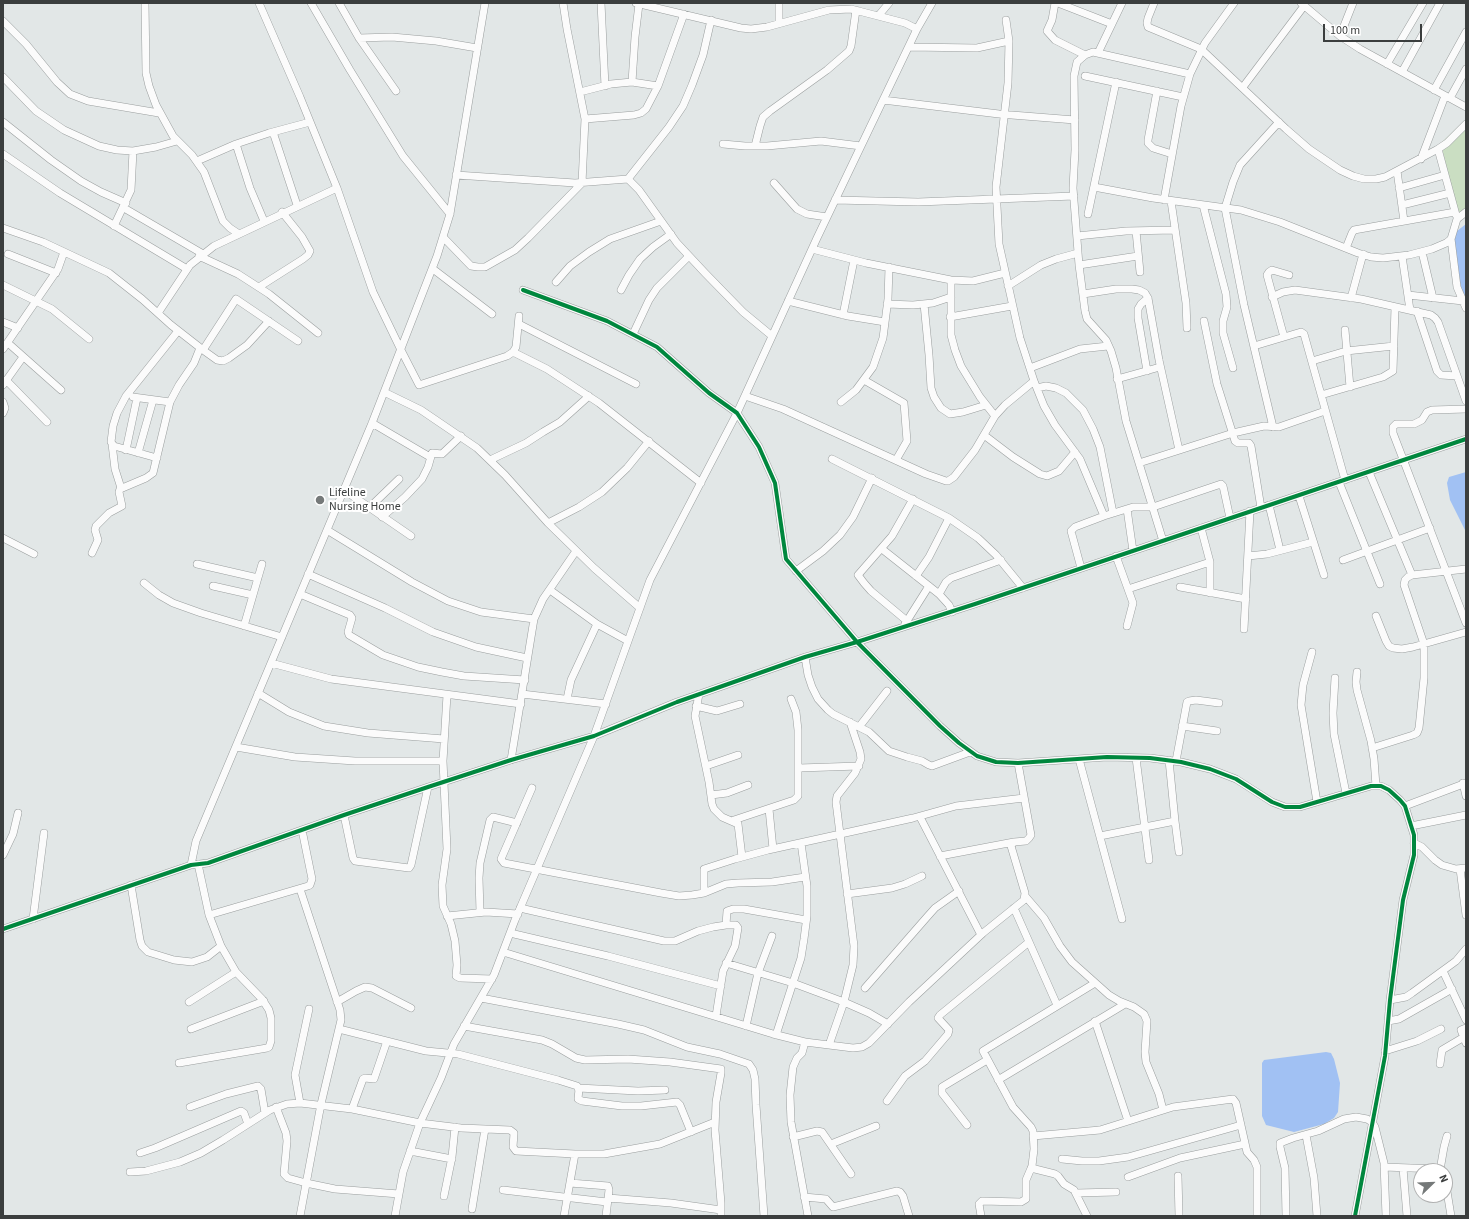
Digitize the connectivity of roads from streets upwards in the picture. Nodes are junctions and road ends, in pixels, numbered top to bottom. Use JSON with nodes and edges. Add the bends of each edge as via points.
{"nodes":[{"id":1,"x":145,"y":3,"type":"edge"},
{"id":2,"x":259,"y":3,"type":"edge"},
{"id":3,"x":311,"y":3,"type":"edge"},
{"id":4,"x":339,"y":3,"type":"edge"},
{"id":5,"x":485,"y":3,"type":"edge"},
{"id":6,"x":563,"y":3,"type":"edge"},
{"id":7,"x":601,"y":3,"type":"edge"},
{"id":8,"x":638,"y":3,"type":"edge"},
{"id":9,"x":779,"y":3,"type":"edge"},
{"id":10,"x":889,"y":3,"type":"edge"},
{"id":11,"x":932,"y":3,"type":"edge"},
{"id":12,"x":1057,"y":3,"type":"edge"},
{"id":13,"x":1122,"y":3,"type":"edge"},
{"id":14,"x":1154,"y":3,"type":"edge"},
{"id":15,"x":1234,"y":3,"type":"edge"},
{"id":16,"x":1353,"y":3,"type":"edge"},
{"id":17,"x":1423,"y":3,"type":"edge"},
{"id":18,"x":1440,"y":3,"type":"edge"},
{"id":19,"x":1302,"y":5,"type":"edge"},
{"id":20,"x":828,"y":7,"type":"edge"},
{"id":21,"x":856,"y":10,"type":"junction"},
{"id":22,"x":684,"y":14,"type":"junction"},
{"id":23,"x":879,"y":15,"type":"junction"},
{"id":24,"x":710,"y":20,"type":"junction"},
{"id":25,"x":1006,"y":20,"type":"dead end"},
{"id":26,"x":3,"y":21,"type":"edge"},
{"id":27,"x":779,"y":23,"type":"junction"},
{"id":28,"x":1112,"y":24,"type":"junction"},
{"id":29,"x":918,"y":29,"type":"junction"},
{"id":30,"x":1466,"y":32,"type":"edge"},
{"id":31,"x":1340,"y":36,"type":"junction"},
{"id":32,"x":360,"y":38,"type":"junction"},
{"id":33,"x":1009,"y":41,"type":"junction"},
{"id":34,"x":909,"y":47,"type":"junction"},
{"id":35,"x":477,"y":48,"type":"junction"},
{"id":36,"x":1201,"y":49,"type":"junction"},
{"id":37,"x":1098,"y":53,"type":"junction"},
{"id":38,"x":1085,"y":55,"type":"junction"},
{"id":39,"x":1387,"y":64,"type":"junction"},
{"id":40,"x":1466,"y":69,"type":"edge"},
{"id":41,"x":1402,"y":72,"type":"junction"},
{"id":42,"x":1190,"y":74,"type":"junction"},
{"id":43,"x":1085,"y":76,"type":"dead end"},
{"id":44,"x":3,"y":77,"type":"edge"},
{"id":45,"x":632,"y":82,"type":"junction"},
{"id":46,"x":1116,"y":82,"type":"junction"},
{"id":47,"x":605,"y":86,"type":"junction"},
{"id":48,"x":658,"y":86,"type":"junction"},
{"id":49,"x":1243,"y":87,"type":"junction"},
{"id":50,"x":1434,"y":90,"type":"junction"},
{"id":51,"x":396,"y":91,"type":"dead end"},
{"id":52,"x":1157,"y":91,"type":"junction"},
{"id":53,"x":580,"y":92,"type":"junction"},
{"id":54,"x":1183,"y":97,"type":"junction"},
{"id":55,"x":1447,"y":97,"type":"junction"},
{"id":56,"x":884,"y":100,"type":"junction"},
{"id":57,"x":1466,"y":107,"type":"edge"},
{"id":58,"x":159,"y":113,"type":"junction"},
{"id":59,"x":1004,"y":114,"type":"junction"},
{"id":60,"x":585,"y":119,"type":"junction"},
{"id":61,"x":1074,"y":120,"type":"junction"},
{"id":62,"x":3,"y":122,"type":"edge"},
{"id":63,"x":310,"y":122,"type":"junction"},
{"id":64,"x":1279,"y":122,"type":"junction"},
{"id":65,"x":1466,"y":124,"type":"edge"},
{"id":66,"x":273,"y":132,"type":"junction"},
{"id":67,"x":177,"y":141,"type":"junction"},
{"id":68,"x":236,"y":144,"type":"junction"},
{"id":69,"x":723,"y":144,"type":"dead end"},
{"id":70,"x":755,"y":146,"type":"junction"},
{"id":71,"x":861,"y":146,"type":"junction"},
{"id":72,"x":1438,"y":149,"type":"junction"},
{"id":73,"x":133,"y":151,"type":"junction"},
{"id":74,"x":3,"y":154,"type":"edge"},
{"id":75,"x":1172,"y":154,"type":"junction"},
{"id":76,"x":1420,"y":159,"type":"junction"},
{"id":77,"x":197,"y":161,"type":"junction"},
{"id":78,"x":1397,"y":171,"type":"junction"},
{"id":79,"x":456,"y":175,"type":"junction"},
{"id":80,"x":1445,"y":175,"type":"junction"},
{"id":81,"x":628,"y":179,"type":"junction"},
{"id":82,"x":774,"y":182,"type":"dead end"},
{"id":83,"x":582,"y":183,"type":"junction"},
{"id":84,"x":1094,"y":187,"type":"junction"},
{"id":85,"x":336,"y":188,"type":"junction"},
{"id":86,"x":1399,"y":188,"type":"junction"},
{"id":87,"x":1450,"y":193,"type":"junction"},
{"id":88,"x":1074,"y":196,"type":"junction"},
{"id":89,"x":996,"y":198,"type":"junction"},
{"id":90,"x":835,"y":200,"type":"junction"},
{"id":91,"x":1167,"y":200,"type":"junction"},
{"id":92,"x":125,"y":205,"type":"junction"},
{"id":93,"x":1203,"y":205,"type":"junction"},
{"id":94,"x":1402,"y":205,"type":"junction"},
{"id":95,"x":297,"y":206,"type":"junction"},
{"id":96,"x":1225,"y":208,"type":"junction"},
{"id":97,"x":282,"y":212,"type":"junction"},
{"id":98,"x":1466,"y":212,"type":"edge"},
{"id":99,"x":450,"y":214,"type":"junction"},
{"id":100,"x":1088,"y":214,"type":"dead end"},
{"id":101,"x":1456,"y":215,"type":"junction"},
{"id":102,"x":827,"y":217,"type":"junction"},
{"id":103,"x":264,"y":221,"type":"junction"},
{"id":104,"x":1404,"y":221,"type":"junction"},
{"id":105,"x":661,"y":222,"type":"junction"},
{"id":106,"x":114,"y":226,"type":"junction"},
{"id":107,"x":3,"y":228,"type":"edge"},
{"id":108,"x":1175,"y":230,"type":"junction"},
{"id":109,"x":1136,"y":231,"type":"junction"},
{"id":110,"x":239,"y":234,"type":"junction"},
{"id":111,"x":671,"y":234,"type":"junction"},
{"id":112,"x":1077,"y":236,"type":"junction"},
{"id":113,"x":443,"y":237,"type":"junction"},
{"id":114,"x":1451,"y":238,"type":"junction"},
{"id":115,"x":1346,"y":248,"type":"junction"},
{"id":116,"x":812,"y":249,"type":"junction"},
{"id":117,"x":64,"y":252,"type":"junction"},
{"id":118,"x":1422,"y":252,"type":"junction"},
{"id":119,"x":1078,"y":253,"type":"junction"},
{"id":120,"x":8,"y":254,"type":"dead end"},
{"id":121,"x":1363,"y":254,"type":"junction"},
{"id":122,"x":201,"y":255,"type":"junction"},
{"id":123,"x":689,"y":256,"type":"junction"},
{"id":124,"x":1138,"y":256,"type":"junction"},
{"id":125,"x":1402,"y":256,"type":"junction"},
{"id":126,"x":854,"y":260,"type":"junction"},
{"id":127,"x":1079,"y":265,"type":"junction"},
{"id":128,"x":888,"y":267,"type":"junction"},
{"id":129,"x":187,"y":269,"type":"junction"},
{"id":130,"x":433,"y":269,"type":"junction"},
{"id":131,"x":56,"y":272,"type":"junction"},
{"id":132,"x":1140,"y":272,"type":"dead end"},
{"id":133,"x":1005,"y":273,"type":"junction"},
{"id":134,"x":1290,"y":275,"type":"dead end"},
{"id":135,"x":951,"y":280,"type":"junction"},
{"id":136,"x":556,"y":282,"type":"dead end"},
{"id":137,"x":3,"y":285,"type":"edge"},
{"id":138,"x":1008,"y":286,"type":"junction"},
{"id":139,"x":259,"y":287,"type":"junction"},
{"id":140,"x":523,"y":290,"type":"dead end"},
{"id":141,"x":622,"y":290,"type":"dead end"},
{"id":142,"x":1083,"y":294,"type":"junction"},
{"id":143,"x":1408,"y":295,"type":"junction"},
{"id":144,"x":951,"y":297,"type":"junction"},
{"id":145,"x":1272,"y":297,"type":"junction"},
{"id":146,"x":1148,"y":298,"type":"junction"},
{"id":147,"x":1350,"y":298,"type":"junction"},
{"id":148,"x":1433,"y":298,"type":"junction"},
{"id":149,"x":37,"y":301,"type":"junction"},
{"id":150,"x":788,"y":301,"type":"junction"},
{"id":151,"x":887,"y":304,"type":"junction"},
{"id":152,"x":924,"y":304,"type":"junction"},
{"id":153,"x":1464,"y":305,"type":"edge"},
{"id":154,"x":1012,"y":306,"type":"junction"},
{"id":155,"x":1395,"y":307,"type":"junction"},
{"id":156,"x":1413,"y":311,"type":"junction"},
{"id":157,"x":158,"y":313,"type":"junction"},
{"id":158,"x":492,"y":314,"type":"dead end"},
{"id":159,"x":843,"y":315,"type":"junction"},
{"id":160,"x":519,"y":316,"type":"dead end"},
{"id":161,"x":950,"y":317,"type":"junction"},
{"id":162,"x":269,"y":321,"type":"junction"},
{"id":163,"x":1204,"y":321,"type":"dead end"},
{"id":164,"x":3,"y":322,"type":"edge"},
{"id":165,"x":885,"y":322,"type":"junction"},
{"id":166,"x":519,"y":324,"type":"junction"},
{"id":167,"x":18,"y":328,"type":"junction"},
{"id":168,"x":1187,"y":328,"type":"dead end"},
{"id":169,"x":1344,"y":330,"type":"dead end"},
{"id":170,"x":178,"y":331,"type":"junction"},
{"id":171,"x":318,"y":333,"type":"dead end"},
{"id":172,"x":633,"y":334,"type":"junction"},
{"id":173,"x":772,"y":336,"type":"junction"},
{"id":174,"x":1284,"y":337,"type":"junction"},
{"id":175,"x":89,"y":339,"type":"dead end"},
{"id":176,"x":298,"y":341,"type":"dead end"},
{"id":177,"x":8,"y":343,"type":"junction"},
{"id":178,"x":1108,"y":346,"type":"junction"},
{"id":179,"x":1254,"y":346,"type":"junction"},
{"id":180,"x":1394,"y":346,"type":"junction"},
{"id":181,"x":3,"y":349,"type":"edge"},
{"id":182,"x":202,"y":349,"type":"junction"},
{"id":183,"x":400,"y":350,"type":"junction"},
{"id":184,"x":1346,"y":351,"type":"junction"},
{"id":185,"x":513,"y":352,"type":"junction"},
{"id":186,"x":24,"y":357,"type":"junction"},
{"id":187,"x":1312,"y":361,"type":"junction"},
{"id":188,"x":1160,"y":367,"type":"junction"},
{"id":189,"x":1030,"y":368,"type":"junction"},
{"id":190,"x":1232,"y":368,"type":"dead end"},
{"id":191,"x":1147,"y":371,"type":"junction"},
{"id":192,"x":1457,"y":376,"type":"junction"},
{"id":193,"x":1118,"y":379,"type":"junction"},
{"id":194,"x":864,"y":380,"type":"junction"},
{"id":195,"x":5,"y":382,"type":"edge"},
{"id":196,"x":636,"y":384,"type":"dead end"},
{"id":197,"x":1035,"y":384,"type":"junction"},
{"id":198,"x":1350,"y":387,"type":"junction"},
{"id":199,"x":61,"y":390,"type":"dead end"},
{"id":200,"x":384,"y":392,"type":"junction"},
{"id":201,"x":1321,"y":395,"type":"junction"},
{"id":202,"x":126,"y":396,"type":"junction"},
{"id":203,"x":589,"y":396,"type":"junction"},
{"id":204,"x":745,"y":396,"type":"junction"},
{"id":205,"x":137,"y":398,"type":"junction"},
{"id":206,"x":153,"y":400,"type":"junction"},
{"id":207,"x":1466,"y":401,"type":"edge"},
{"id":208,"x":3,"y":402,"type":"edge"},
{"id":209,"x":170,"y":402,"type":"junction"},
{"id":210,"x":842,"y":402,"type":"dead end"},
{"id":211,"x":986,"y":405,"type":"junction"},
{"id":212,"x":1466,"y":409,"type":"edge"},
{"id":213,"x":1325,"y":411,"type":"junction"},
{"id":214,"x":3,"y":413,"type":"edge"},
{"id":215,"x":737,"y":413,"type":"junction"},
{"id":216,"x":995,"y":416,"type":"junction"},
{"id":217,"x":47,"y":422,"type":"dead end"},
{"id":218,"x":372,"y":423,"type":"junction"},
{"id":219,"x":1273,"y":427,"type":"junction"},
{"id":220,"x":1233,"y":433,"type":"junction"},
{"id":221,"x":984,"y":435,"type":"junction"},
{"id":222,"x":461,"y":436,"type":"junction"},
{"id":223,"x":1466,"y":439,"type":"edge"},
{"id":224,"x":649,"y":441,"type":"junction"},
{"id":225,"x":112,"y":444,"type":"junction"},
{"id":226,"x":126,"y":450,"type":"junction"},
{"id":227,"x":1179,"y":450,"type":"junction"},
{"id":228,"x":1076,"y":452,"type":"junction"},
{"id":229,"x":138,"y":453,"type":"junction"},
{"id":230,"x":430,"y":457,"type":"junction"},
{"id":231,"x":157,"y":458,"type":"junction"},
{"id":232,"x":832,"y":459,"type":"dead end"},
{"id":233,"x":490,"y":460,"type":"junction"},
{"id":234,"x":896,"y":460,"type":"junction"},
{"id":235,"x":1404,"y":460,"type":"junction"},
{"id":236,"x":1139,"y":463,"type":"junction"},
{"id":237,"x":1369,"y":472,"type":"junction"},
{"id":238,"x":872,"y":478,"type":"junction"},
{"id":239,"x":398,"y":479,"type":"dead end"},
{"id":240,"x":1342,"y":481,"type":"junction"},
{"id":241,"x":701,"y":483,"type":"junction"},
{"id":242,"x":122,"y":488,"type":"junction"},
{"id":243,"x":344,"y":490,"type":"junction"},
{"id":244,"x":1299,"y":496,"type":"junction"},
{"id":245,"x":913,"y":499,"type":"junction"},
{"id":246,"x":1269,"y":505,"type":"junction"},
{"id":247,"x":1153,"y":507,"type":"junction"},
{"id":248,"x":369,"y":508,"type":"junction"},
{"id":249,"x":1261,"y":508,"type":"junction"},
{"id":250,"x":1127,"y":509,"type":"junction"},
{"id":251,"x":1250,"y":511,"type":"junction"},
{"id":252,"x":1113,"y":513,"type":"junction"},
{"id":253,"x":1104,"y":516,"type":"junction"},
{"id":254,"x":382,"y":517,"type":"junction"},
{"id":255,"x":949,"y":518,"type":"junction"},
{"id":256,"x":1230,"y":518,"type":"junction"},
{"id":257,"x":548,"y":523,"type":"junction"},
{"id":258,"x":1201,"y":528,"type":"junction"},
{"id":259,"x":1430,"y":528,"type":"junction"},
{"id":260,"x":327,"y":530,"type":"junction"},
{"id":261,"x":411,"y":536,"type":"dead end"},
{"id":262,"x":3,"y":538,"type":"edge"},
{"id":263,"x":1397,"y":540,"type":"junction"},
{"id":264,"x":1163,"y":541,"type":"junction"},
{"id":265,"x":1314,"y":542,"type":"junction"},
{"id":266,"x":882,"y":549,"type":"junction"},
{"id":267,"x":1280,"y":550,"type":"junction"},
{"id":268,"x":576,"y":551,"type":"junction"},
{"id":269,"x":1133,"y":551,"type":"junction"},
{"id":270,"x":1366,"y":551,"type":"junction"},
{"id":271,"x":92,"y":553,"type":"dead end"},
{"id":272,"x":34,"y":554,"type":"dead end"},
{"id":273,"x":1116,"y":556,"type":"junction"},
{"id":274,"x":1248,"y":556,"type":"junction"},
{"id":275,"x":1001,"y":560,"type":"junction"},
{"id":276,"x":1343,"y":560,"type":"dead end"},
{"id":277,"x":1210,"y":562,"type":"junction"},
{"id":278,"x":198,"y":564,"type":"dead end"},
{"id":279,"x":262,"y":564,"type":"dead end"},
{"id":280,"x":1081,"y":568,"type":"junction"},
{"id":281,"x":1466,"y":569,"type":"edge"},
{"id":282,"x":1446,"y":570,"type":"junction"},
{"id":283,"x":796,"y":571,"type":"junction"},
{"id":284,"x":308,"y":574,"type":"junction"},
{"id":285,"x":1324,"y":575,"type":"dead end"},
{"id":286,"x":1412,"y":575,"type":"junction"},
{"id":287,"x":916,"y":576,"type":"junction"},
{"id":288,"x":258,"y":578,"type":"junction"},
{"id":289,"x":144,"y":583,"type":"dead end"},
{"id":290,"x":1380,"y":584,"type":"dead end"},
{"id":291,"x":213,"y":586,"type":"dead end"},
{"id":292,"x":929,"y":586,"type":"junction"},
{"id":293,"x":1180,"y":587,"type":"dead end"},
{"id":294,"x":1023,"y":588,"type":"junction"},
{"id":295,"x":1128,"y":589,"type":"junction"},
{"id":296,"x":550,"y":590,"type":"junction"},
{"id":297,"x":1210,"y":593,"type":"junction"},
{"id":298,"x":300,"y":594,"type":"junction"},
{"id":299,"x":939,"y":594,"type":"junction"},
{"id":300,"x":253,"y":595,"type":"junction"},
{"id":301,"x":1246,"y":599,"type":"junction"},
{"id":302,"x":640,"y":608,"type":"junction"},
{"id":303,"x":952,"y":612,"type":"junction"},
{"id":304,"x":1376,"y":616,"type":"dead end"},
{"id":305,"x":534,"y":619,"type":"junction"},
{"id":306,"x":1466,"y":623,"type":"edge"},
{"id":307,"x":597,"y":624,"type":"junction"},
{"id":308,"x":905,"y":624,"type":"junction"},
{"id":309,"x":244,"y":626,"type":"junction"},
{"id":310,"x":1127,"y":626,"type":"dead end"},
{"id":311,"x":1244,"y":629,"type":"dead end"},
{"id":312,"x":1466,"y":632,"type":"edge"},
{"id":313,"x":282,"y":637,"type":"junction"},
{"id":314,"x":628,"y":641,"type":"junction"},
{"id":315,"x":857,"y":642,"type":"junction"},
{"id":316,"x":1424,"y":644,"type":"junction"},
{"id":317,"x":1312,"y":652,"type":"dead end"},
{"id":318,"x":805,"y":657,"type":"junction"},
{"id":319,"x":528,"y":658,"type":"junction"},
{"id":320,"x":271,"y":663,"type":"junction"},
{"id":321,"x":1357,"y":672,"type":"dead end"},
{"id":322,"x":1335,"y":678,"type":"dead end"},
{"id":323,"x":525,"y":680,"type":"junction"},
{"id":324,"x":887,"y":691,"type":"dead end"},
{"id":325,"x":258,"y":693,"type":"junction"},
{"id":326,"x":522,"y":694,"type":"junction"},
{"id":327,"x":699,"y":694,"type":"junction"},
{"id":328,"x":447,"y":695,"type":"junction"},
{"id":329,"x":567,"y":699,"type":"junction"},
{"id":330,"x":791,"y":699,"type":"dead end"},
{"id":331,"x":1220,"y":703,"type":"dead end"},
{"id":332,"x":521,"y":704,"type":"junction"},
{"id":333,"x":606,"y":704,"type":"junction"},
{"id":334,"x":740,"y":704,"type":"dead end"},
{"id":335,"x":696,"y":706,"type":"junction"},
{"id":336,"x":850,"y":722,"type":"junction"},
{"id":337,"x":1182,"y":726,"type":"junction"},
{"id":338,"x":860,"y":727,"type":"junction"},
{"id":339,"x":1217,"y":731,"type":"dead end"},
{"id":340,"x":594,"y":736,"type":"junction"},
{"id":341,"x":444,"y":739,"type":"junction"},
{"id":342,"x":236,"y":747,"type":"junction"},
{"id":343,"x":1372,"y":748,"type":"junction"},
{"id":344,"x":970,"y":752,"type":"junction"},
{"id":345,"x":738,"y":754,"type":"dead end"},
{"id":346,"x":1136,"y":758,"type":"junction"},
{"id":347,"x":1079,"y":759,"type":"junction"},
{"id":348,"x":511,"y":760,"type":"junction"},
{"id":349,"x":443,"y":761,"type":"junction"},
{"id":350,"x":1172,"y":761,"type":"junction"},
{"id":351,"x":1018,"y":763,"type":"junction"},
{"id":352,"x":706,"y":766,"type":"junction"},
{"id":353,"x":859,"y":766,"type":"junction"},
{"id":354,"x":799,"y":768,"type":"junction"},
{"id":355,"x":444,"y":782,"type":"junction"},
{"id":356,"x":1465,"y":783,"type":"edge"},
{"id":357,"x":748,"y":785,"type":"dead end"},
{"id":358,"x":1376,"y":786,"type":"junction"},
{"id":359,"x":428,"y":787,"type":"junction"},
{"id":360,"x":532,"y":788,"type":"dead end"},
{"id":361,"x":1346,"y":793,"type":"junction"},
{"id":362,"x":711,"y":795,"type":"junction"},
{"id":363,"x":1466,"y":796,"type":"edge"},
{"id":364,"x":1024,"y":798,"type":"junction"},
{"id":365,"x":1317,"y":802,"type":"junction"},
{"id":366,"x":1405,"y":806,"type":"junction"},
{"id":367,"x":769,"y":809,"type":"junction"},
{"id":368,"x":18,"y":814,"type":"dead end"},
{"id":369,"x":344,"y":815,"type":"junction"},
{"id":370,"x":920,"y":816,"type":"junction"},
{"id":371,"x":1466,"y":816,"type":"edge"},
{"id":372,"x":731,"y":821,"type":"junction"},
{"id":373,"x":1175,"y":821,"type":"junction"},
{"id":374,"x":517,"y":823,"type":"junction"},
{"id":375,"x":1411,"y":826,"type":"junction"},
{"id":376,"x":1144,"y":827,"type":"junction"},
{"id":377,"x":302,"y":830,"type":"junction"},
{"id":378,"x":44,"y":833,"type":"dead end"},
{"id":379,"x":840,"y":834,"type":"junction"},
{"id":380,"x":1100,"y":836,"type":"junction"},
{"id":381,"x":802,"y":842,"type":"junction"},
{"id":382,"x":1014,"y":842,"type":"junction"},
{"id":383,"x":1414,"y":843,"type":"junction"},
{"id":384,"x":773,"y":849,"type":"junction"},
{"id":385,"x":1180,"y":852,"type":"dead end"},
{"id":386,"x":3,"y":855,"type":"edge"},
{"id":387,"x":940,"y":856,"type":"junction"},
{"id":388,"x":742,"y":857,"type":"junction"},
{"id":389,"x":1149,"y":860,"type":"dead end"},
{"id":390,"x":195,"y":864,"type":"junction"},
{"id":391,"x":1463,"y":868,"type":"edge"},
{"id":392,"x":538,"y":869,"type":"junction"},
{"id":393,"x":922,"y":876,"type":"dead end"},
{"id":394,"x":806,"y":877,"type":"junction"},
{"id":395,"x":131,"y":886,"type":"junction"},
{"id":396,"x":300,"y":889,"type":"junction"},
{"id":397,"x":958,"y":891,"type":"junction"},
{"id":398,"x":704,"y":893,"type":"junction"},
{"id":399,"x":847,"y":894,"type":"junction"},
{"id":400,"x":1026,"y":897,"type":"junction"},
{"id":401,"x":1014,"y":908,"type":"junction"},
{"id":402,"x":519,"y":911,"type":"junction"},
{"id":403,"x":480,"y":912,"type":"junction"},
{"id":404,"x":209,"y":915,"type":"junction"},
{"id":405,"x":1466,"y":915,"type":"edge"},
{"id":406,"x":447,"y":916,"type":"junction"},
{"id":407,"x":1122,"y":918,"type":"dead end"},
{"id":408,"x":33,"y":919,"type":"junction"},
{"id":409,"x":806,"y":920,"type":"junction"},
{"id":410,"x":726,"y":925,"type":"junction"},
{"id":411,"x":3,"y":929,"type":"edge"},
{"id":412,"x":510,"y":933,"type":"junction"},
{"id":413,"x":980,"y":935,"type":"junction"},
{"id":414,"x":772,"y":936,"type":"dead end"},
{"id":415,"x":1029,"y":942,"type":"junction"},
{"id":416,"x":221,"y":946,"type":"junction"},
{"id":417,"x":1466,"y":949,"type":"edge"},
{"id":418,"x":503,"y":952,"type":"junction"},
{"id":419,"x":726,"y":964,"type":"junction"},
{"id":420,"x":1443,"y":971,"type":"junction"},
{"id":421,"x":236,"y":972,"type":"junction"},
{"id":422,"x":758,"y":973,"type":"junction"},
{"id":423,"x":492,"y":980,"type":"junction"},
{"id":424,"x":793,"y":983,"type":"junction"},
{"id":425,"x":1095,"y":983,"type":"junction"},
{"id":426,"x":721,"y":986,"type":"junction"},
{"id":427,"x":865,"y":988,"type":"dead end"},
{"id":428,"x":1452,"y":988,"type":"junction"},
{"id":429,"x":481,"y":998,"type":"junction"},
{"id":430,"x":1390,"y":1000,"type":"junction"},
{"id":431,"x":264,"y":1001,"type":"junction"},
{"id":432,"x":189,"y":1002,"type":"dead end"},
{"id":433,"x":337,"y":1002,"type":"junction"},
{"id":434,"x":844,"y":1002,"type":"junction"},
{"id":435,"x":1125,"y":1004,"type":"junction"},
{"id":436,"x":1057,"y":1005,"type":"junction"},
{"id":437,"x":411,"y":1008,"type":"dead end"},
{"id":438,"x":309,"y":1009,"type":"dead end"},
{"id":439,"x":716,"y":1016,"type":"junction"},
{"id":440,"x":1466,"y":1020,"type":"edge"},
{"id":441,"x":1095,"y":1021,"type":"junction"},
{"id":442,"x":1388,"y":1021,"type":"junction"},
{"id":443,"x":888,"y":1024,"type":"junction"},
{"id":444,"x":464,"y":1026,"type":"junction"},
{"id":445,"x":746,"y":1026,"type":"junction"},
{"id":446,"x":1466,"y":1028,"type":"edge"},
{"id":447,"x":191,"y":1029,"type":"dead end"},
{"id":448,"x":339,"y":1029,"type":"junction"},
{"id":449,"x":1441,"y":1029,"type":"dead end"},
{"id":450,"x":776,"y":1034,"type":"junction"},
{"id":451,"x":1465,"y":1040,"type":"edge"},
{"id":452,"x":387,"y":1041,"type":"junction"},
{"id":453,"x":805,"y":1042,"type":"junction"},
{"id":454,"x":829,"y":1045,"type":"junction"},
{"id":455,"x":1385,"y":1051,"type":"junction"},
{"id":456,"x":450,"y":1053,"type":"junction"},
{"id":457,"x":987,"y":1060,"type":"junction"},
{"id":458,"x":179,"y":1063,"type":"dead end"},
{"id":459,"x":1440,"y":1064,"type":"dead end"},
{"id":460,"x":998,"y":1080,"type":"junction"},
{"id":461,"x":578,"y":1088,"type":"junction"},
{"id":462,"x":665,"y":1090,"type":"dead end"},
{"id":463,"x":887,"y":1101,"type":"dead end"},
{"id":464,"x":300,"y":1102,"type":"junction"},
{"id":465,"x":321,"y":1104,"type":"junction"},
{"id":466,"x":190,"y":1107,"type":"dead end"},
{"id":467,"x":276,"y":1107,"type":"junction"},
{"id":468,"x":352,"y":1109,"type":"junction"},
{"id":469,"x":1162,"y":1110,"type":"junction"},
{"id":470,"x":265,"y":1113,"type":"junction"},
{"id":471,"x":1128,"y":1121,"type":"junction"},
{"id":472,"x":715,"y":1122,"type":"junction"},
{"id":473,"x":1372,"y":1122,"type":"junction"},
{"id":474,"x":248,"y":1124,"type":"junction"},
{"id":475,"x":420,"y":1124,"type":"junction"},
{"id":476,"x":1241,"y":1125,"type":"junction"},
{"id":477,"x":876,"y":1126,"type":"dead end"},
{"id":478,"x":967,"y":1126,"type":"dead end"},
{"id":479,"x":455,"y":1127,"type":"junction"},
{"id":480,"x":485,"y":1129,"type":"junction"},
{"id":481,"x":691,"y":1132,"type":"junction"},
{"id":482,"x":1306,"y":1135,"type":"junction"},
{"id":483,"x":1033,"y":1136,"type":"junction"},
{"id":484,"x":1447,"y":1136,"type":"dead end"},
{"id":485,"x":793,"y":1137,"type":"junction"},
{"id":486,"x":831,"y":1144,"type":"junction"},
{"id":487,"x":1245,"y":1144,"type":"junction"},
{"id":488,"x":410,"y":1151,"type":"junction"},
{"id":489,"x":140,"y":1153,"type":"dead end"},
{"id":490,"x":575,"y":1154,"type":"junction"},
{"id":491,"x":452,"y":1159,"type":"junction"},
{"id":492,"x":1062,"y":1159,"type":"dead end"},
{"id":493,"x":1442,"y":1163,"type":"edge"},
{"id":494,"x":1384,"y":1167,"type":"junction"},
{"id":495,"x":1031,"y":1168,"type":"junction"},
{"id":496,"x":1403,"y":1168,"type":"junction"},
{"id":497,"x":1413,"y":1169,"type":"edge"},
{"id":498,"x":130,"y":1172,"type":"dead end"},
{"id":499,"x":851,"y":1174,"type":"dead end"},
{"id":500,"x":1178,"y":1176,"type":"dead end"},
{"id":501,"x":1128,"y":1178,"type":"dead end"},
{"id":502,"x":570,"y":1183,"type":"junction"},
{"id":503,"x":306,"y":1184,"type":"junction"},
{"id":504,"x":503,"y":1190,"type":"dead end"},
{"id":505,"x":1116,"y":1192,"type":"dead end"},
{"id":506,"x":1077,"y":1193,"type":"junction"},
{"id":507,"x":399,"y":1194,"type":"junction"},
{"id":508,"x":444,"y":1196,"type":"dead end"},
{"id":509,"x":804,"y":1197,"type":"junction"},
{"id":510,"x":568,"y":1198,"type":"junction"},
{"id":511,"x":608,"y":1200,"type":"junction"},
{"id":512,"x":1449,"y":1203,"type":"edge"},
{"id":513,"x":472,"y":1209,"type":"dead end"},
{"id":514,"x":721,"y":1213,"type":"edge"},
{"id":515,"x":300,"y":1216,"type":"edge"},
{"id":516,"x":395,"y":1216,"type":"edge"},
{"id":517,"x":564,"y":1216,"type":"edge"},
{"id":518,"x":606,"y":1216,"type":"edge"},
{"id":519,"x":764,"y":1216,"type":"edge"},
{"id":520,"x":808,"y":1216,"type":"edge"},
{"id":521,"x":909,"y":1216,"type":"edge"},
{"id":522,"x":981,"y":1216,"type":"edge"},
{"id":523,"x":1087,"y":1216,"type":"edge"},
{"id":524,"x":1179,"y":1216,"type":"edge"},
{"id":525,"x":1257,"y":1216,"type":"edge"},
{"id":526,"x":1286,"y":1216,"type":"edge"},
{"id":527,"x":1317,"y":1216,"type":"edge"},
{"id":528,"x":1355,"y":1216,"type":"edge"},
{"id":529,"x":1386,"y":1216,"type":"edge"},
{"id":530,"x":1407,"y":1216,"type":"edge"},
{"id":531,"x":1451,"y":1216,"type":"edge"}],
"edges":[{"from":1,"to":58,"type":"street","via":[[146,73]]},
{"from":2,"to":63,"type":"street"},
{"from":3,"to":99,"type":"street","via":[[403,156]]},
{"from":4,"to":32,"type":"street"},
{"from":5,"to":35,"type":"street"},
{"from":6,"to":53,"type":"street"},
{"from":7,"to":47,"type":"street"},
{"from":8,"to":22,"type":"street"},
{"from":8,"to":45,"type":"street"},
{"from":9,"to":27,"type":"street"},
{"from":10,"to":23,"type":"street"},
{"from":11,"to":29,"type":"street"},
{"from":12,"to":28,"type":"street"},
{"from":12,"to":38,"type":"street","via":[[1047,31],[1055,40]]},
{"from":13,"to":28,"type":"street"},
{"from":14,"to":36,"type":"street","via":[[1146,23],[1148,27]]},
{"from":15,"to":36,"type":"street"},
{"from":16,"to":31,"type":"street"},
{"from":17,"to":39,"type":"street"},
{"from":18,"to":41,"type":"street"},
{"from":19,"to":31,"type":"street"},
{"from":19,"to":49,"type":"street"},
{"from":20,"to":21,"type":"street"},
{"from":20,"to":27,"type":"street"},
{"from":21,"to":23,"type":"street"},
{"from":21,"to":70,"type":"street","via":[[849,51],[763,117]]},
{"from":22,"to":24,"type":"street"},
{"from":22,"to":48,"type":"street"},
{"from":23,"to":29,"type":"street"},
{"from":24,"to":27,"type":"street","via":[[751,29]]},
{"from":24,"to":81,"type":"street","via":[[703,55],[683,106]]},
{"from":25,"to":33,"type":"street"},
{"from":26,"to":58,"type":"street","via":[[70,94],[88,101]]},
{"from":28,"to":37,"type":"street"},
{"from":29,"to":34,"type":"street"},
{"from":30,"to":50,"type":"street"},
{"from":31,"to":39,"type":"street"},
{"from":32,"to":35,"type":"street","via":[[392,37]]},
{"from":32,"to":51,"type":"street"},
{"from":33,"to":34,"type":"street","via":[[977,48]]},
{"from":33,"to":59,"type":"street"},
{"from":34,"to":56,"type":"street"},
{"from":35,"to":79,"type":"street"},
{"from":36,"to":42,"type":"street"},
{"from":36,"to":49,"type":"street"},
{"from":37,"to":38,"type":"street"},
{"from":37,"to":42,"type":"street"},
{"from":38,"to":61,"type":"street","via":[[1077,62],[1074,76]]},
{"from":39,"to":41,"type":"street"},
{"from":40,"to":55,"type":"street"},
{"from":41,"to":50,"type":"street"},
{"from":42,"to":54,"type":"street"},
{"from":43,"to":46,"type":"street"},
{"from":44,"to":73,"type":"street","via":[[36,111],[64,130],[99,146]]},
{"from":45,"to":47,"type":"street"},
{"from":45,"to":48,"type":"street"},
{"from":46,"to":52,"type":"street"},
{"from":46,"to":84,"type":"street"},
{"from":47,"to":53,"type":"street"},
{"from":48,"to":60,"type":"street","via":[[646,109],[641,113]]},
{"from":49,"to":64,"type":"street"},
{"from":50,"to":55,"type":"street"},
{"from":52,"to":54,"type":"street"},
{"from":52,"to":75,"type":"street","via":[[1148,144]]},
{"from":53,"to":60,"type":"street"},
{"from":54,"to":75,"type":"street"},
{"from":55,"to":57,"type":"street"},
{"from":55,"to":76,"type":"street"},
{"from":56,"to":59,"type":"street"},
{"from":56,"to":71,"type":"street"},
{"from":58,"to":67,"type":"street"},
{"from":59,"to":61,"type":"street"},
{"from":59,"to":89,"type":"street"},
{"from":60,"to":83,"type":"street"},
{"from":61,"to":88,"type":"street"},
{"from":62,"to":92,"type":"street","via":[[81,181]]},
{"from":63,"to":66,"type":"street"},
{"from":63,"to":85,"type":"street"},
{"from":64,"to":78,"type":"street","via":[[1325,160],[1353,176],[1376,179]]},
{"from":64,"to":96,"type":"street","via":[[1240,165]]},
{"from":65,"to":72,"type":"street"},
{"from":66,"to":68,"type":"street"},
{"from":66,"to":95,"type":"street"},
{"from":67,"to":73,"type":"street"},
{"from":67,"to":77,"type":"street"},
{"from":68,"to":77,"type":"street"},
{"from":68,"to":103,"type":"street"},
{"from":69,"to":70,"type":"street"},
{"from":70,"to":71,"type":"street","via":[[821,141]]},
{"from":71,"to":90,"type":"street"},
{"from":72,"to":76,"type":"street"},
{"from":72,"to":80,"type":"street"},
{"from":73,"to":92,"type":"street","via":[[131,190]]},
{"from":74,"to":106,"type":"street"},
{"from":75,"to":91,"type":"street"},
{"from":76,"to":78,"type":"street"},
{"from":77,"to":110,"type":"street","via":[[204,172],[223,221]]},
{"from":78,"to":86,"type":"street"},
{"from":79,"to":83,"type":"street"},
{"from":79,"to":99,"type":"street"},
{"from":80,"to":86,"type":"street"},
{"from":80,"to":87,"type":"street"},
{"from":81,"to":83,"type":"street"},
{"from":81,"to":105,"type":"street"},
{"from":82,"to":102,"type":"street","via":[[798,209],[807,214]]},
{"from":83,"to":113,"type":"street","via":[[515,250],[485,267],[471,266]]},
{"from":84,"to":91,"type":"street"},
{"from":84,"to":100,"type":"street"},
{"from":85,"to":95,"type":"street"},
{"from":85,"to":183,"type":"street","via":[[373,292]]},
{"from":86,"to":94,"type":"street"},
{"from":87,"to":94,"type":"street"},
{"from":87,"to":101,"type":"street"},
{"from":88,"to":89,"type":"street"},
{"from":88,"to":112,"type":"street"},
{"from":89,"to":90,"type":"street","via":[[918,202]]},
{"from":89,"to":133,"type":"street","via":[[999,244]]},
{"from":90,"to":102,"type":"street"},
{"from":91,"to":93,"type":"street"},
{"from":91,"to":108,"type":"street"},
{"from":92,"to":106,"type":"street"},
{"from":92,"to":122,"type":"street"},
{"from":93,"to":96,"type":"street"},
{"from":93,"to":190,"type":"street","via":[[1226,294],[1223,333]]},
{"from":94,"to":104,"type":"street"},
{"from":95,"to":97,"type":"street"},
{"from":96,"to":115,"type":"street","via":[[1280,222]]},
{"from":96,"to":179,"type":"street"},
{"from":97,"to":103,"type":"street"},
{"from":97,"to":139,"type":"street","via":[[310,251],[303,259]]},
{"from":98,"to":101,"type":"street"},
{"from":99,"to":113,"type":"street"},
{"from":101,"to":104,"type":"street"},
{"from":101,"to":114,"type":"street"},
{"from":102,"to":116,"type":"street"},
{"from":103,"to":110,"type":"street"},
{"from":104,"to":115,"type":"street","via":[[1354,230]]},
{"from":105,"to":111,"type":"street"},
{"from":105,"to":136,"type":"street","via":[[610,239],[570,266]]},
{"from":106,"to":129,"type":"street"},
{"from":107,"to":117,"type":"street"},
{"from":108,"to":109,"type":"street"},
{"from":108,"to":168,"type":"street"},
{"from":109,"to":112,"type":"street"},
{"from":109,"to":124,"type":"street"},
{"from":110,"to":122,"type":"street"},
{"from":111,"to":123,"type":"street"},
{"from":111,"to":141,"type":"street","via":[[640,259]]},
{"from":112,"to":119,"type":"street"},
{"from":113,"to":130,"type":"street"},
{"from":114,"to":118,"type":"street","via":[[1439,247]]},
{"from":114,"to":153,"type":"street","via":[[1454,274]]},
{"from":115,"to":121,"type":"street"},
{"from":116,"to":126,"type":"street"},
{"from":116,"to":150,"type":"street"},
{"from":117,"to":131,"type":"street"},
{"from":117,"to":157,"type":"street","via":[[109,273]]},
{"from":118,"to":125,"type":"street"},
{"from":118,"to":148,"type":"street"},
{"from":119,"to":127,"type":"street"},
{"from":119,"to":138,"type":"street","via":[[1041,265]]},
{"from":120,"to":131,"type":"street"},
{"from":121,"to":125,"type":"street","via":[[1383,258]]},
{"from":121,"to":147,"type":"street"},
{"from":122,"to":129,"type":"street"},
{"from":122,"to":139,"type":"street"},
{"from":123,"to":172,"type":"street","via":[[657,288]]},
{"from":123,"to":173,"type":"street","via":[[743,312]]},
{"from":124,"to":127,"type":"street"},
{"from":124,"to":132,"type":"street"},
{"from":125,"to":143,"type":"street"},
{"from":126,"to":128,"type":"street"},
{"from":126,"to":159,"type":"street"},
{"from":127,"to":142,"type":"street"},
{"from":128,"to":135,"type":"street"},
{"from":128,"to":151,"type":"street"},
{"from":129,"to":157,"type":"street"},
{"from":130,"to":158,"type":"street"},
{"from":130,"to":183,"type":"street"},
{"from":131,"to":149,"type":"street"},
{"from":133,"to":135,"type":"street","via":[[972,281]]},
{"from":133,"to":138,"type":"street"},
{"from":134,"to":145,"type":"street","via":[[1272,270],[1269,272],[1267,275]]},
{"from":135,"to":144,"type":"street"},
{"from":137,"to":149,"type":"street"},
{"from":138,"to":154,"type":"street"},
{"from":139,"to":171,"type":"street"},
{"from":140,"to":172,"type":"street","via":[[607,321]]},
{"from":142,"to":146,"type":"street","via":[[1132,289],[1139,290]]},
{"from":142,"to":178,"type":"street","via":[[1088,319]]},
{"from":143,"to":148,"type":"street"},
{"from":143,"to":156,"type":"street"},
{"from":144,"to":152,"type":"street"},
{"from":144,"to":161,"type":"street"},
{"from":145,"to":147,"type":"street","via":[[1295,290]]},
{"from":145,"to":174,"type":"street"},
{"from":146,"to":188,"type":"street"},
{"from":146,"to":191,"type":"street","via":[[1138,309]]},
{"from":147,"to":155,"type":"street"},
{"from":148,"to":153,"type":"street"},
{"from":149,"to":167,"type":"street"},
{"from":149,"to":175,"type":"street","via":[[52,309]]},
{"from":150,"to":159,"type":"street"},
{"from":150,"to":173,"type":"street"},
{"from":151,"to":152,"type":"street"},
{"from":151,"to":165,"type":"street"},
{"from":152,"to":211,"type":"street","via":[[931,388],[934,397],[941,408],[950,414]]},
{"from":154,"to":161,"type":"street"},
{"from":154,"to":189,"type":"street"},
{"from":155,"to":156,"type":"street"},
{"from":155,"to":180,"type":"street"},
{"from":156,"to":192,"type":"street","via":[[1431,315],[1438,322]]},
{"from":156,"to":192,"type":"street","via":[[1436,372],[1441,375]]},
{"from":157,"to":170,"type":"street"},
{"from":159,"to":165,"type":"street"},
{"from":160,"to":166,"type":"street"},
{"from":161,"to":211,"type":"street","via":[[951,335],[961,366]]},
{"from":162,"to":176,"type":"street"},
{"from":162,"to":182,"type":"street","via":[[247,346],[223,361],[217,360]]},
{"from":162,"to":182,"type":"street","via":[[236,300]]},
{"from":163,"to":220,"type":"street","via":[[1217,384]]},
{"from":164,"to":167,"type":"street"},
{"from":165,"to":194,"type":"street","via":[[883,338],[873,367]]},
{"from":166,"to":185,"type":"street"},
{"from":166,"to":196,"type":"street"},
{"from":167,"to":177,"type":"street"},
{"from":169,"to":184,"type":"street"},
{"from":170,"to":182,"type":"street"},
{"from":170,"to":202,"type":"street"},
{"from":172,"to":215,"type":"street","via":[[657,347],[709,393]]},
{"from":173,"to":204,"type":"street"},
{"from":174,"to":179,"type":"street"},
{"from":174,"to":187,"type":"street","via":[[1301,332],[1304,334]]},
{"from":177,"to":181,"type":"street"},
{"from":177,"to":186,"type":"street"},
{"from":178,"to":189,"type":"street","via":[[1080,350]]},
{"from":178,"to":193,"type":"street"},
{"from":179,"to":219,"type":"street"},
{"from":180,"to":184,"type":"street"},
{"from":180,"to":198,"type":"street","via":[[1393,371],[1384,377]]},
{"from":182,"to":209,"type":"street"},
{"from":183,"to":185,"type":"street","via":[[419,384],[508,356]]},
{"from":183,"to":200,"type":"street"},
{"from":184,"to":187,"type":"street"},
{"from":184,"to":198,"type":"street"},
{"from":185,"to":203,"type":"street","via":[[547,369]]},
{"from":186,"to":195,"type":"street"},
{"from":186,"to":199,"type":"street"},
{"from":187,"to":201,"type":"street"},
{"from":188,"to":191,"type":"street"},
{"from":188,"to":227,"type":"street"},
{"from":189,"to":197,"type":"street"},
{"from":191,"to":193,"type":"street"},
{"from":192,"to":207,"type":"street"},
{"from":193,"to":236,"type":"street","via":[[1126,421]]},
{"from":194,"to":210,"type":"street"},
{"from":194,"to":234,"type":"street","via":[[904,403],[908,441]]},
{"from":195,"to":217,"type":"street"},
{"from":197,"to":216,"type":"street","via":[[1005,405]]},
{"from":197,"to":228,"type":"street","via":[[1055,425]]},
{"from":197,"to":252,"type":"street","via":[[1056,388],[1066,393],[1083,410],[1100,447]]},
{"from":198,"to":201,"type":"street"},
{"from":200,"to":218,"type":"street"},
{"from":200,"to":222,"type":"street","via":[[421,410]]},
{"from":201,"to":213,"type":"street"},
{"from":202,"to":205,"type":"street"},
{"from":202,"to":225,"type":"street","via":[[113,426]]},
{"from":203,"to":224,"type":"street"},
{"from":203,"to":233,"type":"street","via":[[554,425],[526,443]]},
{"from":204,"to":215,"type":"street"},
{"from":204,"to":234,"type":"street","via":[[784,409]]},
{"from":205,"to":206,"type":"street"},
{"from":205,"to":226,"type":"street"},
{"from":206,"to":209,"type":"street"},
{"from":206,"to":229,"type":"street"},
{"from":208,"to":214,"type":"street"},
{"from":209,"to":231,"type":"street"},
{"from":211,"to":216,"type":"street"},
{"from":212,"to":235,"type":"street","via":[[1432,410],[1414,424],[1396,424],[1393,433]]},
{"from":213,"to":219,"type":"street"},
{"from":213,"to":240,"type":"street"},
{"from":215,"to":241,"type":"street"},
{"from":215,"to":283,"type":"street","via":[[759,447],[775,483],[786,559]]},
{"from":216,"to":221,"type":"street"},
{"from":218,"to":230,"type":"street"},
{"from":218,"to":243,"type":"street"},
{"from":219,"to":220,"type":"street","via":[[1264,426]]},
{"from":220,"to":227,"type":"street"},
{"from":220,"to":249,"type":"street","via":[[1236,442],[1249,443],[1251,446]]},
{"from":221,"to":228,"type":"street","via":[[1027,466],[1047,476],[1059,471]]},
{"from":221,"to":234,"type":"street","via":[[954,478],[948,481],[942,481]]},
{"from":222,"to":230,"type":"street","via":[[444,453],[433,453]]},
{"from":222,"to":233,"type":"street"},
{"from":223,"to":235,"type":"street"},
{"from":224,"to":241,"type":"street"},
{"from":224,"to":257,"type":"street","via":[[627,468],[602,492]]},
{"from":225,"to":226,"type":"street"},
{"from":225,"to":242,"type":"street","via":[[115,468]]},
{"from":226,"to":229,"type":"street"},
{"from":227,"to":236,"type":"street"},
{"from":228,"to":253,"type":"street"},
{"from":229,"to":231,"type":"street"},
{"from":230,"to":254,"type":"street","via":[[422,479]]},
{"from":231,"to":242,"type":"street","via":[[152,475]]},
{"from":232,"to":238,"type":"street"},
{"from":233,"to":257,"type":"street"},
{"from":235,"to":237,"type":"street"},
{"from":235,"to":259,"type":"street"},
{"from":236,"to":247,"type":"street"},
{"from":237,"to":240,"type":"street"},
{"from":237,"to":263,"type":"street"},
{"from":238,"to":245,"type":"street"},
{"from":238,"to":283,"type":"street","via":[[853,517],[840,535]]},
{"from":239,"to":248,"type":"street"},
{"from":240,"to":244,"type":"street"},
{"from":240,"to":270,"type":"street"},
{"from":241,"to":302,"type":"street","via":[[650,580]]},
{"from":242,"to":271,"type":"street","via":[[119,492],[122,506],[109,513],[95,528],[98,540]]},
{"from":243,"to":248,"type":"street"},
{"from":243,"to":260,"type":"street"},
{"from":244,"to":246,"type":"street"},
{"from":244,"to":265,"type":"street"},
{"from":245,"to":255,"type":"street"},
{"from":245,"to":266,"type":"street"},
{"from":246,"to":249,"type":"street"},
{"from":246,"to":267,"type":"street"},
{"from":247,"to":250,"type":"street"},
{"from":247,"to":256,"type":"street","via":[[1221,484]]},
{"from":247,"to":264,"type":"street"},
{"from":248,"to":254,"type":"street"},
{"from":249,"to":251,"type":"street"},
{"from":250,"to":252,"type":"street"},
{"from":250,"to":269,"type":"street"},
{"from":251,"to":256,"type":"street"},
{"from":251,"to":274,"type":"street"},
{"from":252,"to":253,"type":"street"},
{"from":253,"to":280,"type":"street","via":[[1071,530]]},
{"from":254,"to":261,"type":"street"},
{"from":255,"to":275,"type":"street","via":[[978,538]]},
{"from":255,"to":287,"type":"street"},
{"from":256,"to":258,"type":"street"},
{"from":257,"to":268,"type":"street"},
{"from":258,"to":264,"type":"street"},
{"from":258,"to":277,"type":"street"},
{"from":259,"to":263,"type":"street"},
{"from":259,"to":282,"type":"street"},
{"from":260,"to":284,"type":"street"},
{"from":260,"to":305,"type":"street","via":[[448,601],[482,612]]},
{"from":262,"to":272,"type":"street"},
{"from":263,"to":270,"type":"street"},
{"from":263,"to":286,"type":"street"},
{"from":264,"to":269,"type":"street"},
{"from":265,"to":267,"type":"street"},
{"from":265,"to":285,"type":"street"},
{"from":266,"to":287,"type":"street"},
{"from":266,"to":308,"type":"street","via":[[861,570],[859,577]]},
{"from":267,"to":274,"type":"street"},
{"from":268,"to":296,"type":"street"},
{"from":268,"to":302,"type":"street"},
{"from":269,"to":273,"type":"street"},
{"from":270,"to":276,"type":"street"},
{"from":270,"to":290,"type":"street"},
{"from":273,"to":280,"type":"street"},
{"from":273,"to":295,"type":"street"},
{"from":274,"to":301,"type":"street"},
{"from":275,"to":294,"type":"street"},
{"from":275,"to":299,"type":"street","via":[[950,578]]},
{"from":277,"to":295,"type":"street"},
{"from":277,"to":297,"type":"street"},
{"from":278,"to":288,"type":"street"},
{"from":279,"to":288,"type":"street"},
{"from":280,"to":294,"type":"street"},
{"from":281,"to":282,"type":"street"},
{"from":282,"to":286,"type":"street"},
{"from":282,"to":306,"type":"street"},
{"from":283,"to":315,"type":"street"},
{"from":284,"to":298,"type":"street"},
{"from":284,"to":319,"type":"street","via":[[433,632],[476,647]]},
{"from":286,"to":316,"type":"street","via":[[1405,580],[1404,585]]},
{"from":287,"to":292,"type":"street"},
{"from":288,"to":300,"type":"street"},
{"from":289,"to":309,"type":"street","via":[[173,603]]},
{"from":291,"to":300,"type":"street"},
{"from":292,"to":299,"type":"street"},
{"from":292,"to":308,"type":"street"},
{"from":293,"to":297,"type":"street"},
{"from":294,"to":303,"type":"street"},
{"from":295,"to":310,"type":"street","via":[[1133,603]]},
{"from":296,"to":305,"type":"street"},
{"from":296,"to":307,"type":"street"},
{"from":297,"to":301,"type":"street"},
{"from":298,"to":313,"type":"street"},
{"from":298,"to":323,"type":"street","via":[[350,615],[352,618],[349,635],[383,655],[418,667],[464,676]]},
{"from":299,"to":303,"type":"street"},
{"from":300,"to":309,"type":"street"},
{"from":301,"to":311,"type":"street"},
{"from":302,"to":314,"type":"street"},
{"from":303,"to":308,"type":"street"},
{"from":304,"to":316,"type":"street","via":[[1389,646],[1402,649]]},
{"from":305,"to":319,"type":"street"},
{"from":307,"to":314,"type":"street"},
{"from":307,"to":329,"type":"street","via":[[571,680]]},
{"from":308,"to":315,"type":"street"},
{"from":309,"to":313,"type":"street"},
{"from":312,"to":316,"type":"street"},
{"from":313,"to":320,"type":"street"},
{"from":314,"to":333,"type":"street"},
{"from":315,"to":318,"type":"street"},
{"from":315,"to":344,"type":"street","via":[[940,726]]},
{"from":316,"to":343,"type":"street","via":[[1424,678],[1419,728],[1413,735]]},
{"from":317,"to":365,"type":"street","via":[[1303,685],[1301,705]]},
{"from":318,"to":327,"type":"street"},
{"from":318,"to":336,"type":"street","via":[[808,675],[818,699],[832,714]]},
{"from":319,"to":323,"type":"street"},
{"from":320,"to":325,"type":"street"},
{"from":320,"to":328,"type":"street","via":[[331,679]]},
{"from":321,"to":343,"type":"street","via":[[1357,690]]},
{"from":322,"to":361,"type":"street","via":[[1334,734]]},
{"from":323,"to":326,"type":"street"},
{"from":324,"to":338,"type":"street"},
{"from":325,"to":341,"type":"street","via":[[289,712],[324,726],[368,733]]},
{"from":325,"to":342,"type":"street"},
{"from":326,"to":329,"type":"street"},
{"from":326,"to":332,"type":"street"},
{"from":327,"to":335,"type":"street"},
{"from":327,"to":340,"type":"street"},
{"from":328,"to":332,"type":"street"},
{"from":328,"to":341,"type":"street"},
{"from":329,"to":333,"type":"street"},
{"from":330,"to":354,"type":"street","via":[[797,719]]},
{"from":331,"to":337,"type":"street","via":[[1189,701]]},
{"from":332,"to":348,"type":"street"},
{"from":333,"to":340,"type":"street"},
{"from":334,"to":335,"type":"street","via":[[717,711]]},
{"from":335,"to":352,"type":"street","via":[[695,716]]},
{"from":336,"to":338,"type":"street"},
{"from":336,"to":353,"type":"street","via":[[860,752]]},
{"from":337,"to":339,"type":"street"},
{"from":337,"to":350,"type":"street"},
{"from":338,"to":344,"type":"street","via":[[889,751],[932,766]]},
{"from":340,"to":348,"type":"street"},
{"from":340,"to":392,"type":"street"},
{"from":341,"to":349,"type":"street"},
{"from":342,"to":349,"type":"street","via":[[295,757]]},
{"from":342,"to":390,"type":"street","via":[[196,841]]},
{"from":343,"to":358,"type":"street"},
{"from":344,"to":351,"type":"street","via":[[996,762]]},
{"from":345,"to":352,"type":"street"},
{"from":346,"to":347,"type":"street"},
{"from":346,"to":350,"type":"street"},
{"from":346,"to":376,"type":"street"},
{"from":347,"to":351,"type":"street"},
{"from":347,"to":380,"type":"street"},
{"from":348,"to":355,"type":"street"},
{"from":349,"to":355,"type":"street"},
{"from":350,"to":365,"type":"street","via":[[1210,769],[1236,779],[1272,802],[1285,807],[1300,807]]},
{"from":350,"to":373,"type":"street"},
{"from":351,"to":364,"type":"street"},
{"from":352,"to":362,"type":"street"},
{"from":353,"to":354,"type":"street"},
{"from":353,"to":379,"type":"street","via":[[837,796]]},
{"from":354,"to":367,"type":"street","via":[[799,792],[796,799]]},
{"from":355,"to":359,"type":"street"},
{"from":355,"to":406,"type":"street","via":[[447,849],[442,897]]},
{"from":356,"to":363,"type":"street"},
{"from":356,"to":366,"type":"street"},
{"from":357,"to":362,"type":"street","via":[[727,793]]},
{"from":358,"to":361,"type":"street"},
{"from":358,"to":366,"type":"street","via":[[1389,790]]},
{"from":359,"to":369,"type":"street"},
{"from":359,"to":369,"type":"street","via":[[409,868],[355,862]]},
{"from":360,"to":374,"type":"street"},
{"from":361,"to":365,"type":"street"},
{"from":362,"to":372,"type":"street","via":[[714,809]]},
{"from":364,"to":370,"type":"street","via":[[956,806]]},
{"from":364,"to":382,"type":"street","via":[[1030,835],[1026,841]]},
{"from":366,"to":375,"type":"street"},
{"from":367,"to":372,"type":"street"},
{"from":367,"to":384,"type":"street"},
{"from":368,"to":386,"type":"street","via":[[13,834]]},
{"from":369,"to":377,"type":"street"},
{"from":370,"to":379,"type":"street"},
{"from":370,"to":387,"type":"street"},
{"from":371,"to":375,"type":"street"},
{"from":372,"to":388,"type":"street","via":[[736,822],[738,826]]},
{"from":373,"to":376,"type":"street"},
{"from":373,"to":385,"type":"street"},
{"from":374,"to":392,"type":"street","via":[[502,860]]},
{"from":374,"to":403,"type":"street","via":[[490,818],[480,863]]},
{"from":375,"to":383,"type":"street"},
{"from":376,"to":380,"type":"street"},
{"from":376,"to":389,"type":"street"},
{"from":377,"to":390,"type":"street","via":[[208,863]]},
{"from":377,"to":396,"type":"street","via":[[312,880]]},
{"from":378,"to":408,"type":"street"},
{"from":379,"to":381,"type":"street"},
{"from":379,"to":399,"type":"street"},
{"from":380,"to":407,"type":"street"},
{"from":381,"to":384,"type":"street"},
{"from":381,"to":394,"type":"street"},
{"from":382,"to":387,"type":"street"},
{"from":382,"to":400,"type":"street","via":[[1011,852]]},
{"from":383,"to":391,"type":"street","via":[[1442,865]]},
{"from":383,"to":430,"type":"street","via":[[1414,855],[1403,900]]},
{"from":384,"to":388,"type":"street"},
{"from":387,"to":397,"type":"street"},
{"from":388,"to":398,"type":"street","via":[[704,869]]},
{"from":390,"to":395,"type":"street"},
{"from":390,"to":404,"type":"street"},
{"from":391,"to":405,"type":"street"},
{"from":392,"to":398,"type":"street","via":[[679,896]]},
{"from":392,"to":402,"type":"street"},
{"from":393,"to":399,"type":"street","via":[[892,888]]},
{"from":394,"to":398,"type":"street","via":[[778,882],[726,884]]},
{"from":394,"to":409,"type":"street"},
{"from":395,"to":408,"type":"street"},
{"from":395,"to":416,"type":"street","via":[[140,940],[148,952],[192,962],[207,957]]},
{"from":396,"to":404,"type":"street"},
{"from":396,"to":433,"type":"street"},
{"from":397,"to":413,"type":"street"},
{"from":397,"to":427,"type":"street","via":[[935,908]]},
{"from":399,"to":434,"type":"street","via":[[854,946],[849,987]]},
{"from":400,"to":401,"type":"street"},
{"from":400,"to":425,"type":"street","via":[[1044,918],[1066,955]]},
{"from":401,"to":413,"type":"street"},
{"from":401,"to":415,"type":"street"},
{"from":402,"to":403,"type":"street"},
{"from":402,"to":410,"type":"street","via":[[664,941],[675,941],[698,931]]},
{"from":402,"to":412,"type":"street"},
{"from":403,"to":406,"type":"street"},
{"from":404,"to":416,"type":"street"},
{"from":406,"to":423,"type":"street","via":[[455,941],[456,976]]},
{"from":408,"to":411,"type":"street"},
{"from":409,"to":410,"type":"street","via":[[733,909],[727,911]]},
{"from":409,"to":424,"type":"street","via":[[801,958]]},
{"from":410,"to":419,"type":"street","via":[[736,925],[738,928],[735,946]]},
{"from":412,"to":418,"type":"street"},
{"from":412,"to":426,"type":"street"},
{"from":413,"to":443,"type":"street"},
{"from":414,"to":422,"type":"street"},
{"from":415,"to":436,"type":"street"},
{"from":415,"to":463,"type":"street","via":[[940,1015],[938,1018],[949,1030],[948,1034],[924,1061],[905,1076]]},
{"from":416,"to":421,"type":"street"},
{"from":417,"to":420,"type":"street"},
{"from":418,"to":423,"type":"street"},
{"from":418,"to":439,"type":"street"},
{"from":419,"to":422,"type":"street"},
{"from":419,"to":426,"type":"street"},
{"from":420,"to":428,"type":"street"},
{"from":420,"to":430,"type":"street","via":[[1406,997]]},
{"from":421,"to":431,"type":"street"},
{"from":421,"to":432,"type":"street"},
{"from":422,"to":424,"type":"street"},
{"from":422,"to":445,"type":"street"},
{"from":423,"to":429,"type":"street"},
{"from":424,"to":434,"type":"street"},
{"from":424,"to":450,"type":"street"},
{"from":425,"to":435,"type":"street"},
{"from":425,"to":436,"type":"street"},
{"from":426,"to":439,"type":"street"},
{"from":428,"to":440,"type":"street"},
{"from":428,"to":442,"type":"street","via":[[1399,1019]]},
{"from":429,"to":444,"type":"street"},
{"from":429,"to":519,"type":"street","via":[[638,1028],[687,1047],[749,1064],[755,1079]]},
{"from":430,"to":442,"type":"street"},
{"from":431,"to":447,"type":"street"},
{"from":431,"to":458,"type":"street","via":[[270,1010],[271,1018],[269,1047]]},
{"from":433,"to":437,"type":"street","via":[[365,987]]},
{"from":433,"to":448,"type":"street","via":[[341,1015]]},
{"from":434,"to":443,"type":"street"},
{"from":434,"to":454,"type":"street"},
{"from":435,"to":441,"type":"street"},
{"from":435,"to":469,"type":"street","via":[[1146,1017],[1146,1062],[1159,1094]]},
{"from":436,"to":457,"type":"street","via":[[984,1050]]},
{"from":438,"to":464,"type":"street","via":[[295,1075]]},
{"from":439,"to":445,"type":"street"},
{"from":441,"to":460,"type":"street"},
{"from":441,"to":471,"type":"street"},
{"from":442,"to":455,"type":"street"},
{"from":443,"to":454,"type":"street","via":[[862,1047]]},
{"from":444,"to":456,"type":"street"},
{"from":444,"to":472,"type":"street","via":[[542,1040],[585,1060],[649,1060],[719,1068],[721,1073]]},
{"from":445,"to":450,"type":"street"},
{"from":446,"to":451,"type":"street","via":[[1461,1030]]},
{"from":448,"to":452,"type":"street"},
{"from":448,"to":465,"type":"street"},
{"from":449,"to":455,"type":"street","via":[[1417,1041]]},
{"from":450,"to":453,"type":"street"},
{"from":451,"to":459,"type":"street","via":[[1442,1050]]},
{"from":452,"to":456,"type":"street","via":[[426,1051]]},
{"from":452,"to":468,"type":"street","via":[[375,1077],[363,1079]]},
{"from":453,"to":454,"type":"street"},
{"from":453,"to":485,"type":"street","via":[[791,1078],[790,1122]]},
{"from":455,"to":473,"type":"street"},
{"from":456,"to":461,"type":"street","via":[[526,1071]]},
{"from":456,"to":475,"type":"street"},
{"from":457,"to":460,"type":"street"},
{"from":457,"to":478,"type":"street","via":[[942,1087],[942,1093]]},
{"from":460,"to":483,"type":"street","via":[[1013,1107],[1030,1127]]},
{"from":461,"to":462,"type":"street"},
{"from":461,"to":481,"type":"street","via":[[578,1099],[582,1101],[628,1106],[679,1103]]},
{"from":464,"to":465,"type":"street"},
{"from":464,"to":467,"type":"street"},
{"from":465,"to":468,"type":"street"},
{"from":465,"to":503,"type":"street"},
{"from":466,"to":470,"type":"street","via":[[258,1086],[261,1089]]},
{"from":467,"to":470,"type":"street"},
{"from":467,"to":503,"type":"street","via":[[287,1141],[284,1174]]},
{"from":468,"to":475,"type":"street"},
{"from":469,"to":471,"type":"street"},
{"from":469,"to":476,"type":"street","via":[[1233,1099]]},
{"from":470,"to":474,"type":"street"},
{"from":471,"to":483,"type":"street","via":[[1100,1130]]},
{"from":472,"to":481,"type":"street"},
{"from":472,"to":514,"type":"street"},
{"from":473,"to":482,"type":"street","via":[[1362,1117],[1350,1117]]},
{"from":473,"to":494,"type":"street"},
{"from":473,"to":528,"type":"street"},
{"from":474,"to":489,"type":"street","via":[[244,1113],[240,1111]]},
{"from":474,"to":498,"type":"street","via":[[201,1153],[180,1162],[146,1171]]},
{"from":475,"to":479,"type":"street"},
{"from":475,"to":488,"type":"street"},
{"from":476,"to":487,"type":"street"},
{"from":476,"to":492,"type":"street","via":[[1128,1157],[1099,1161]]},
{"from":477,"to":486,"type":"street"},
{"from":479,"to":480,"type":"street"},
{"from":479,"to":491,"type":"street"},
{"from":480,"to":490,"type":"street","via":[[512,1130],[513,1147],[516,1150]]},
{"from":480,"to":513,"type":"street"},
{"from":481,"to":490,"type":"street","via":[[660,1144],[604,1154]]},
{"from":482,"to":526,"type":"street","via":[[1279,1145],[1285,1168]]},
{"from":482,"to":527,"type":"street","via":[[1314,1178]]},
{"from":483,"to":495,"type":"street","via":[[1034,1157]]},
{"from":484,"to":493,"type":"street"},
{"from":485,"to":486,"type":"street","via":[[820,1131]]},
{"from":485,"to":509,"type":"street"},
{"from":486,"to":499,"type":"street"},
{"from":487,"to":501,"type":"street","via":[[1180,1158]]},
{"from":487,"to":525,"type":"street","via":[[1248,1155],[1257,1167]]},
{"from":488,"to":491,"type":"street"},
{"from":488,"to":507,"type":"street"},
{"from":490,"to":502,"type":"street"},
{"from":491,"to":508,"type":"street"},
{"from":494,"to":496,"type":"street"},
{"from":494,"to":529,"type":"street"},
{"from":495,"to":506,"type":"street","via":[[1058,1176]]},
{"from":495,"to":522,"type":"street","via":[[1026,1180],[1024,1201],[982,1201]]},
{"from":496,"to":497,"type":"street"},
{"from":496,"to":530,"type":"street"},
{"from":500,"to":524,"type":"street"},
{"from":502,"to":510,"type":"street"},
{"from":502,"to":511,"type":"street","via":[[608,1186]]},
{"from":503,"to":507,"type":"street","via":[[342,1190]]},
{"from":503,"to":515,"type":"street"},
{"from":504,"to":510,"type":"street"},
{"from":505,"to":506,"type":"street"},
{"from":506,"to":523,"type":"street"},
{"from":507,"to":516,"type":"street"},
{"from":509,"to":520,"type":"street"},
{"from":509,"to":521,"type":"street","via":[[826,1199],[833,1207],[897,1191],[903,1196]]},
{"from":510,"to":511,"type":"street"},
{"from":510,"to":517,"type":"street"},
{"from":511,"to":514,"type":"street","via":[[671,1203]]},
{"from":511,"to":518,"type":"street"},
{"from":512,"to":531,"type":"street"}]}
